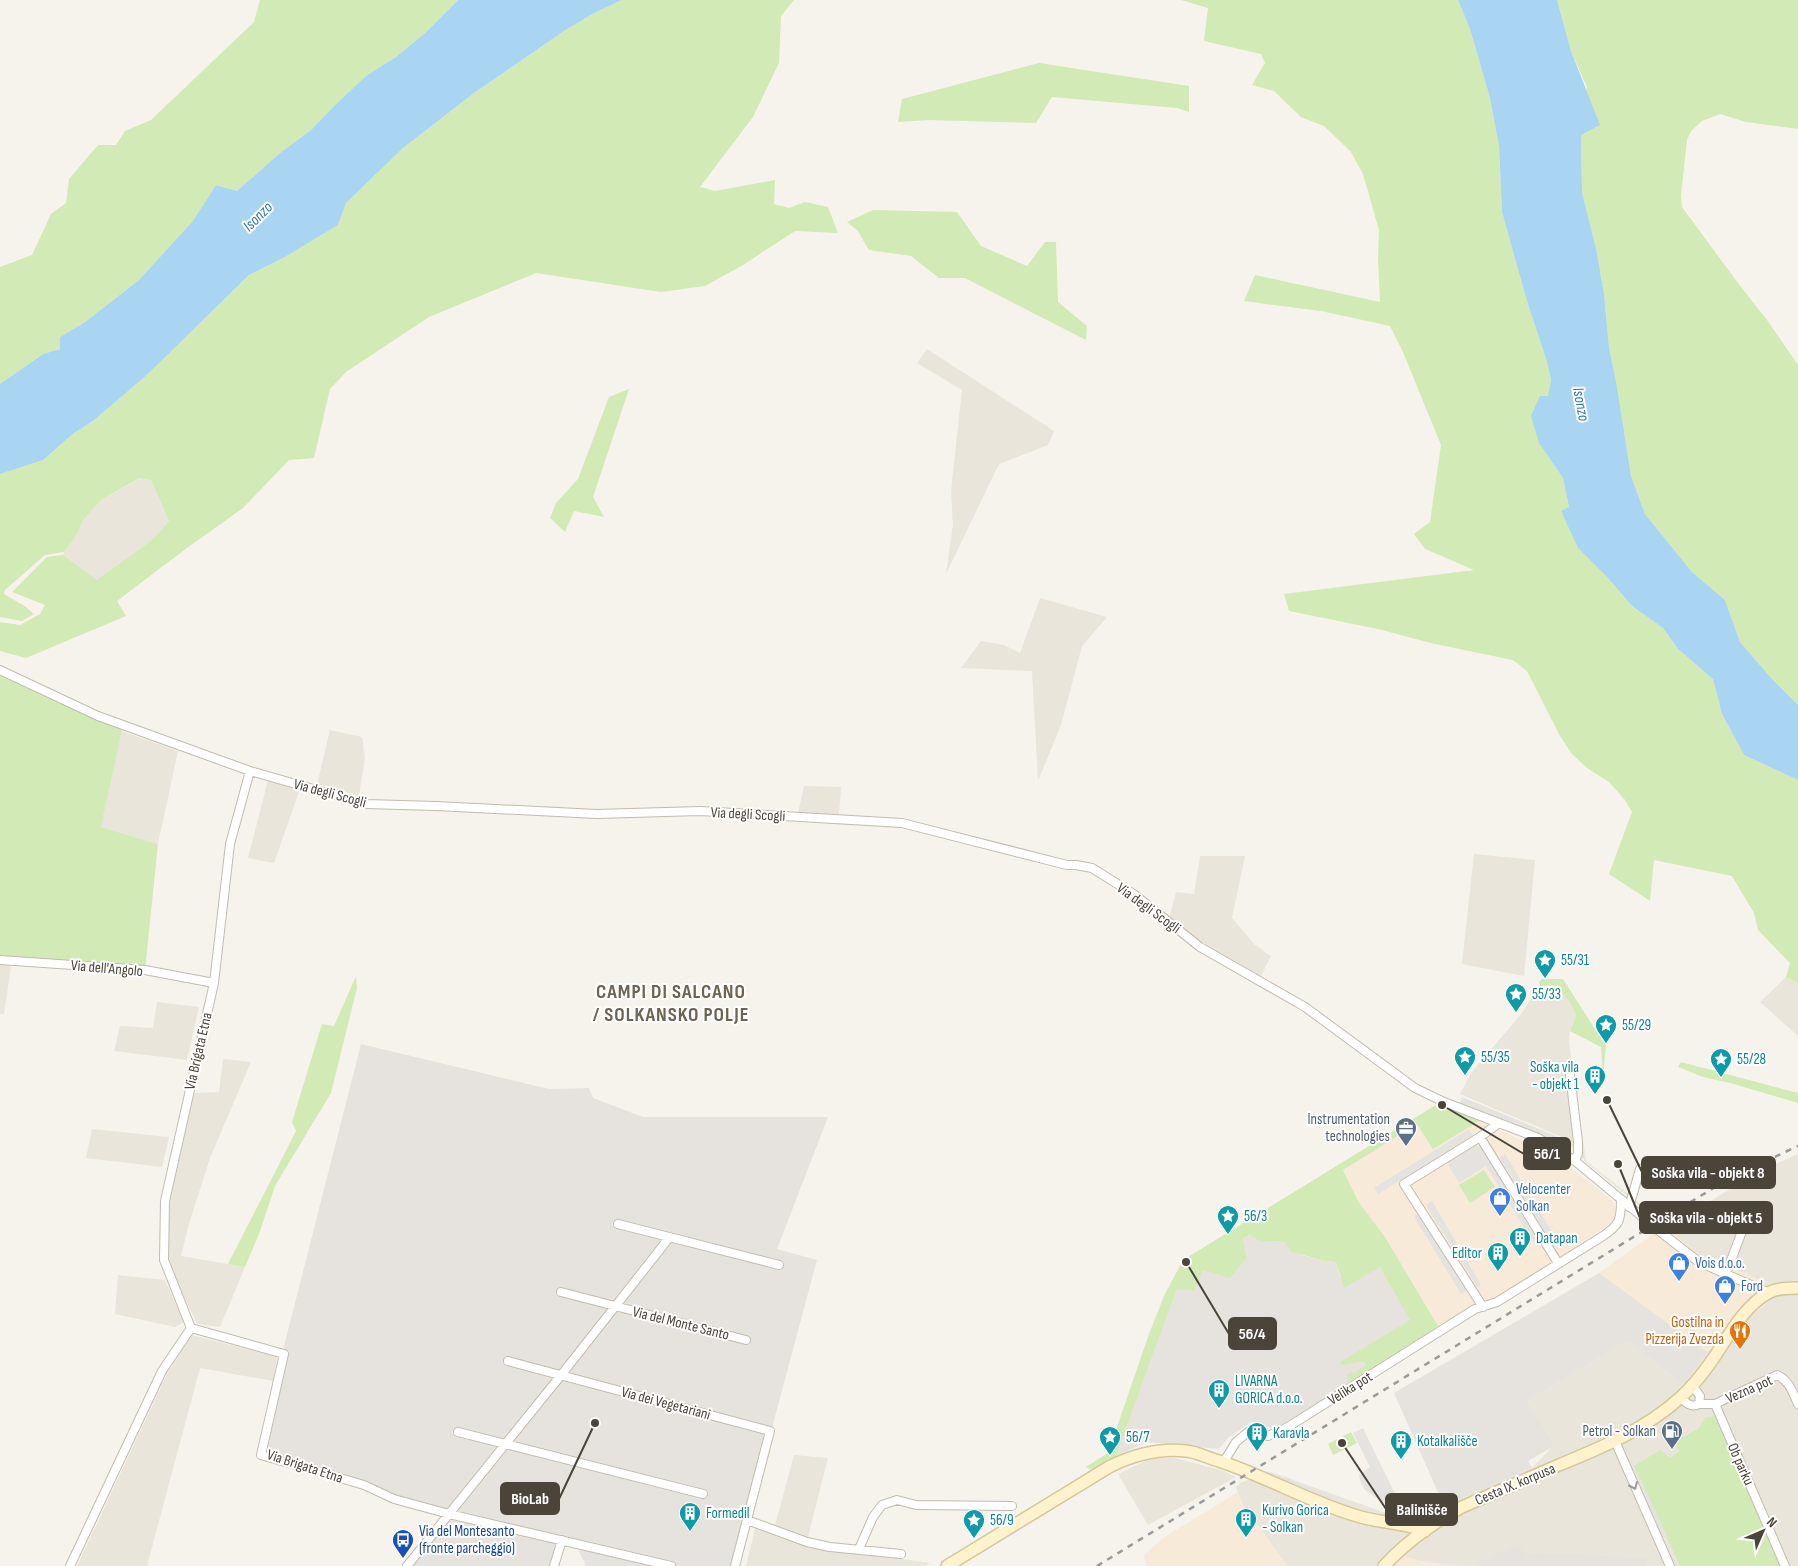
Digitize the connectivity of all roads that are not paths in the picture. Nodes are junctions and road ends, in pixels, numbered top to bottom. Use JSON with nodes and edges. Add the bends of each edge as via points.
{"nodes":[{"id":1,"x":0,"y":670,"type":"edge"},
{"id":2,"x":250,"y":771,"type":"junction"},
{"id":3,"x":0,"y":960,"type":"edge"},
{"id":4,"x":214,"y":982,"type":"junction"},
{"id":5,"x":1569,"y":1066,"type":"dead end"},
{"id":6,"x":1500,"y":1123,"type":"junction"},
{"id":7,"x":1480,"y":1137,"type":"junction"},
{"id":8,"x":1575,"y":1160,"type":"junction"},
{"id":9,"x":1640,"y":1169,"type":"dead end"},
{"id":10,"x":1621,"y":1201,"type":"junction"},
{"id":11,"x":1629,"y":1207,"type":"junction"},
{"id":12,"x":1748,"y":1215,"type":"dead end"},
{"id":13,"x":1646,"y":1220,"type":"dead end"},
{"id":14,"x":618,"y":1224,"type":"dead end"},
{"id":15,"x":1658,"y":1230,"type":"dead end"},
{"id":16,"x":669,"y":1238,"type":"junction"},
{"id":17,"x":1558,"y":1263,"type":"junction"},
{"id":18,"x":779,"y":1265,"type":"dead end"},
{"id":19,"x":1726,"y":1274,"type":"junction"},
{"id":20,"x":1798,"y":1288,"type":"edge"},
{"id":21,"x":561,"y":1292,"type":"dead end"},
{"id":22,"x":1769,"y":1293,"type":"junction"},
{"id":23,"x":616,"y":1307,"type":"junction"},
{"id":24,"x":1483,"y":1307,"type":"junction"},
{"id":25,"x":191,"y":1328,"type":"junction"},
{"id":26,"x":746,"y":1340,"type":"dead end"},
{"id":27,"x":508,"y":1361,"type":"dead end"},
{"id":28,"x":562,"y":1374,"type":"junction"},
{"id":29,"x":1692,"y":1385,"type":"junction"},
{"id":30,"x":1680,"y":1397,"type":"junction"},
{"id":31,"x":1699,"y":1404,"type":"junction"},
{"id":32,"x":1715,"y":1404,"type":"junction"},
{"id":33,"x":1798,"y":1404,"type":"edge"},
{"id":34,"x":458,"y":1432,"type":"dead end"},
{"id":35,"x":1615,"y":1441,"type":"junction"},
{"id":36,"x":506,"y":1444,"type":"junction"},
{"id":37,"x":1224,"y":1463,"type":"junction"},
{"id":38,"x":703,"y":1494,"type":"dead end"},
{"id":39,"x":1012,"y":1506,"type":"dead end"},
{"id":40,"x":449,"y":1514,"type":"junction"},
{"id":41,"x":747,"y":1520,"type":"junction"},
{"id":42,"x":1425,"y":1531,"type":"junction"},
{"id":43,"x":562,"y":1540,"type":"junction"},
{"id":44,"x":860,"y":1549,"type":"junction"},
{"id":45,"x":901,"y":1554,"type":"dead end"},
{"id":46,"x":70,"y":1566,"type":"edge"},
{"id":47,"x":407,"y":1566,"type":"edge"},
{"id":48,"x":554,"y":1566,"type":"edge"},
{"id":49,"x":671,"y":1566,"type":"edge"},
{"id":50,"x":735,"y":1566,"type":"edge"},
{"id":51,"x":947,"y":1566,"type":"edge"},
{"id":52,"x":1384,"y":1566,"type":"edge"},
{"id":53,"x":1670,"y":1566,"type":"edge"},
{"id":54,"x":1785,"y":1566,"type":"edge"}],
"edges":[{"from":1,"to":2,"type":"street","name":"Via degli Scogli","via":[[98,716]]},
{"from":2,"to":4,"type":"street","name":"Via Brigata Etna","via":[[230,844]]},
{"from":2,"to":6,"type":"street","name":"Via degli Scogli","via":[[366,804],[597,814],[700,811],[902,823],[1067,865],[1092,868],[1135,896],[1200,947],[1305,1007],[1415,1088]]},
{"from":3,"to":4,"type":"street","name":"Via dell'Angolo","via":[[145,970]]},
{"from":4,"to":25,"type":"street","name":"Via Brigata Etna","via":[[165,1201],[164,1260]]},
{"from":5,"to":8,"type":"street","via":[[1578,1142]]},
{"from":6,"to":7,"type":"street"},
{"from":6,"to":8,"type":"street","via":[[1538,1138]]},
{"from":7,"to":17,"type":"street"},
{"from":7,"to":24,"type":"street","via":[[1404,1184]]},
{"from":8,"to":10,"type":"street"},
{"from":9,"to":11,"type":"street"},
{"from":10,"to":11,"type":"street"},
{"from":10,"to":17,"type":"street","name":"Velika pot","via":[[1616,1226]]},
{"from":11,"to":13,"type":"street"},
{"from":12,"to":19,"type":"street"},
{"from":14,"to":16,"type":"street"},
{"from":15,"to":19,"type":"street","via":[[1699,1262]]},
{"from":16,"to":18,"type":"street"},
{"from":16,"to":23,"type":"street","name":"Via del Monte Santo"},
{"from":17,"to":24,"type":"street","name":"Velika pot","via":[[1497,1302]]},
{"from":19,"to":22,"type":"street"},
{"from":20,"to":22,"type":"main road","name":"Cesta IX. korpusa"},
{"from":21,"to":23,"type":"street","name":"Via del Monte Santo"},
{"from":22,"to":29,"type":"main road","name":"Cesta IX. korpusa","via":[[1745,1314]]},
{"from":23,"to":26,"type":"street","name":"Via del Monte Santo"},
{"from":23,"to":28,"type":"street","name":"Via del Monte Santo"},
{"from":24,"to":37,"type":"street","name":"Velika pot","via":[[1288,1427],[1268,1436],[1248,1432],[1236,1442]]},
{"from":25,"to":40,"type":"street","name":"Via Brigata Etna","via":[[284,1354],[261,1455]]},
{"from":25,"to":46,"type":"street","via":[[162,1371]]},
{"from":27,"to":28,"type":"street"},
{"from":28,"to":36,"type":"street","name":"Via del Monte Santo"},
{"from":28,"to":41,"type":"street","name":"Via dei Vegetariani","via":[[770,1431]]},
{"from":29,"to":30,"type":"main road","name":"Cesta IX. korpusa"},
{"from":29,"to":31,"type":"street","via":[[1700,1396]]},
{"from":30,"to":31,"type":"street","via":[[1688,1404]]},
{"from":30,"to":35,"type":"main road","name":"Cesta IX. korpusa","via":[[1650,1422]]},
{"from":31,"to":32,"type":"street"},
{"from":32,"to":33,"type":"street","name":"Vezna pot","via":[[1778,1375],[1788,1383]]},
{"from":32,"to":54,"type":"street","name":"Ob parku"},
{"from":34,"to":36,"type":"street"},
{"from":35,"to":42,"type":"main road","name":"Cesta IX. korpusa","via":[[1462,1507]]},
{"from":35,"to":53,"type":"street","one_way":true},
{"from":36,"to":38,"type":"street"},
{"from":36,"to":40,"type":"street","name":"Via del Monte Santo"},
{"from":37,"to":42,"type":"main road","via":[[1355,1516]]},
{"from":37,"to":51,"type":"main road","via":[[1187,1451],[1159,1450],[1128,1458]]},
{"from":39,"to":44,"type":"street","via":[[916,1504],[897,1500],[882,1505],[873,1517]]},
{"from":40,"to":43,"type":"street"},
{"from":40,"to":47,"type":"street","name":"Via del Monte Santo"},
{"from":41,"to":44,"type":"street","via":[[807,1542]]},
{"from":41,"to":50,"type":"street"},
{"from":42,"to":52,"type":"main road","name":"Cesta IX. korpusa","via":[[1401,1548]]},
{"from":43,"to":48,"type":"street"},
{"from":43,"to":49,"type":"street"},
{"from":44,"to":45,"type":"street"}]}
